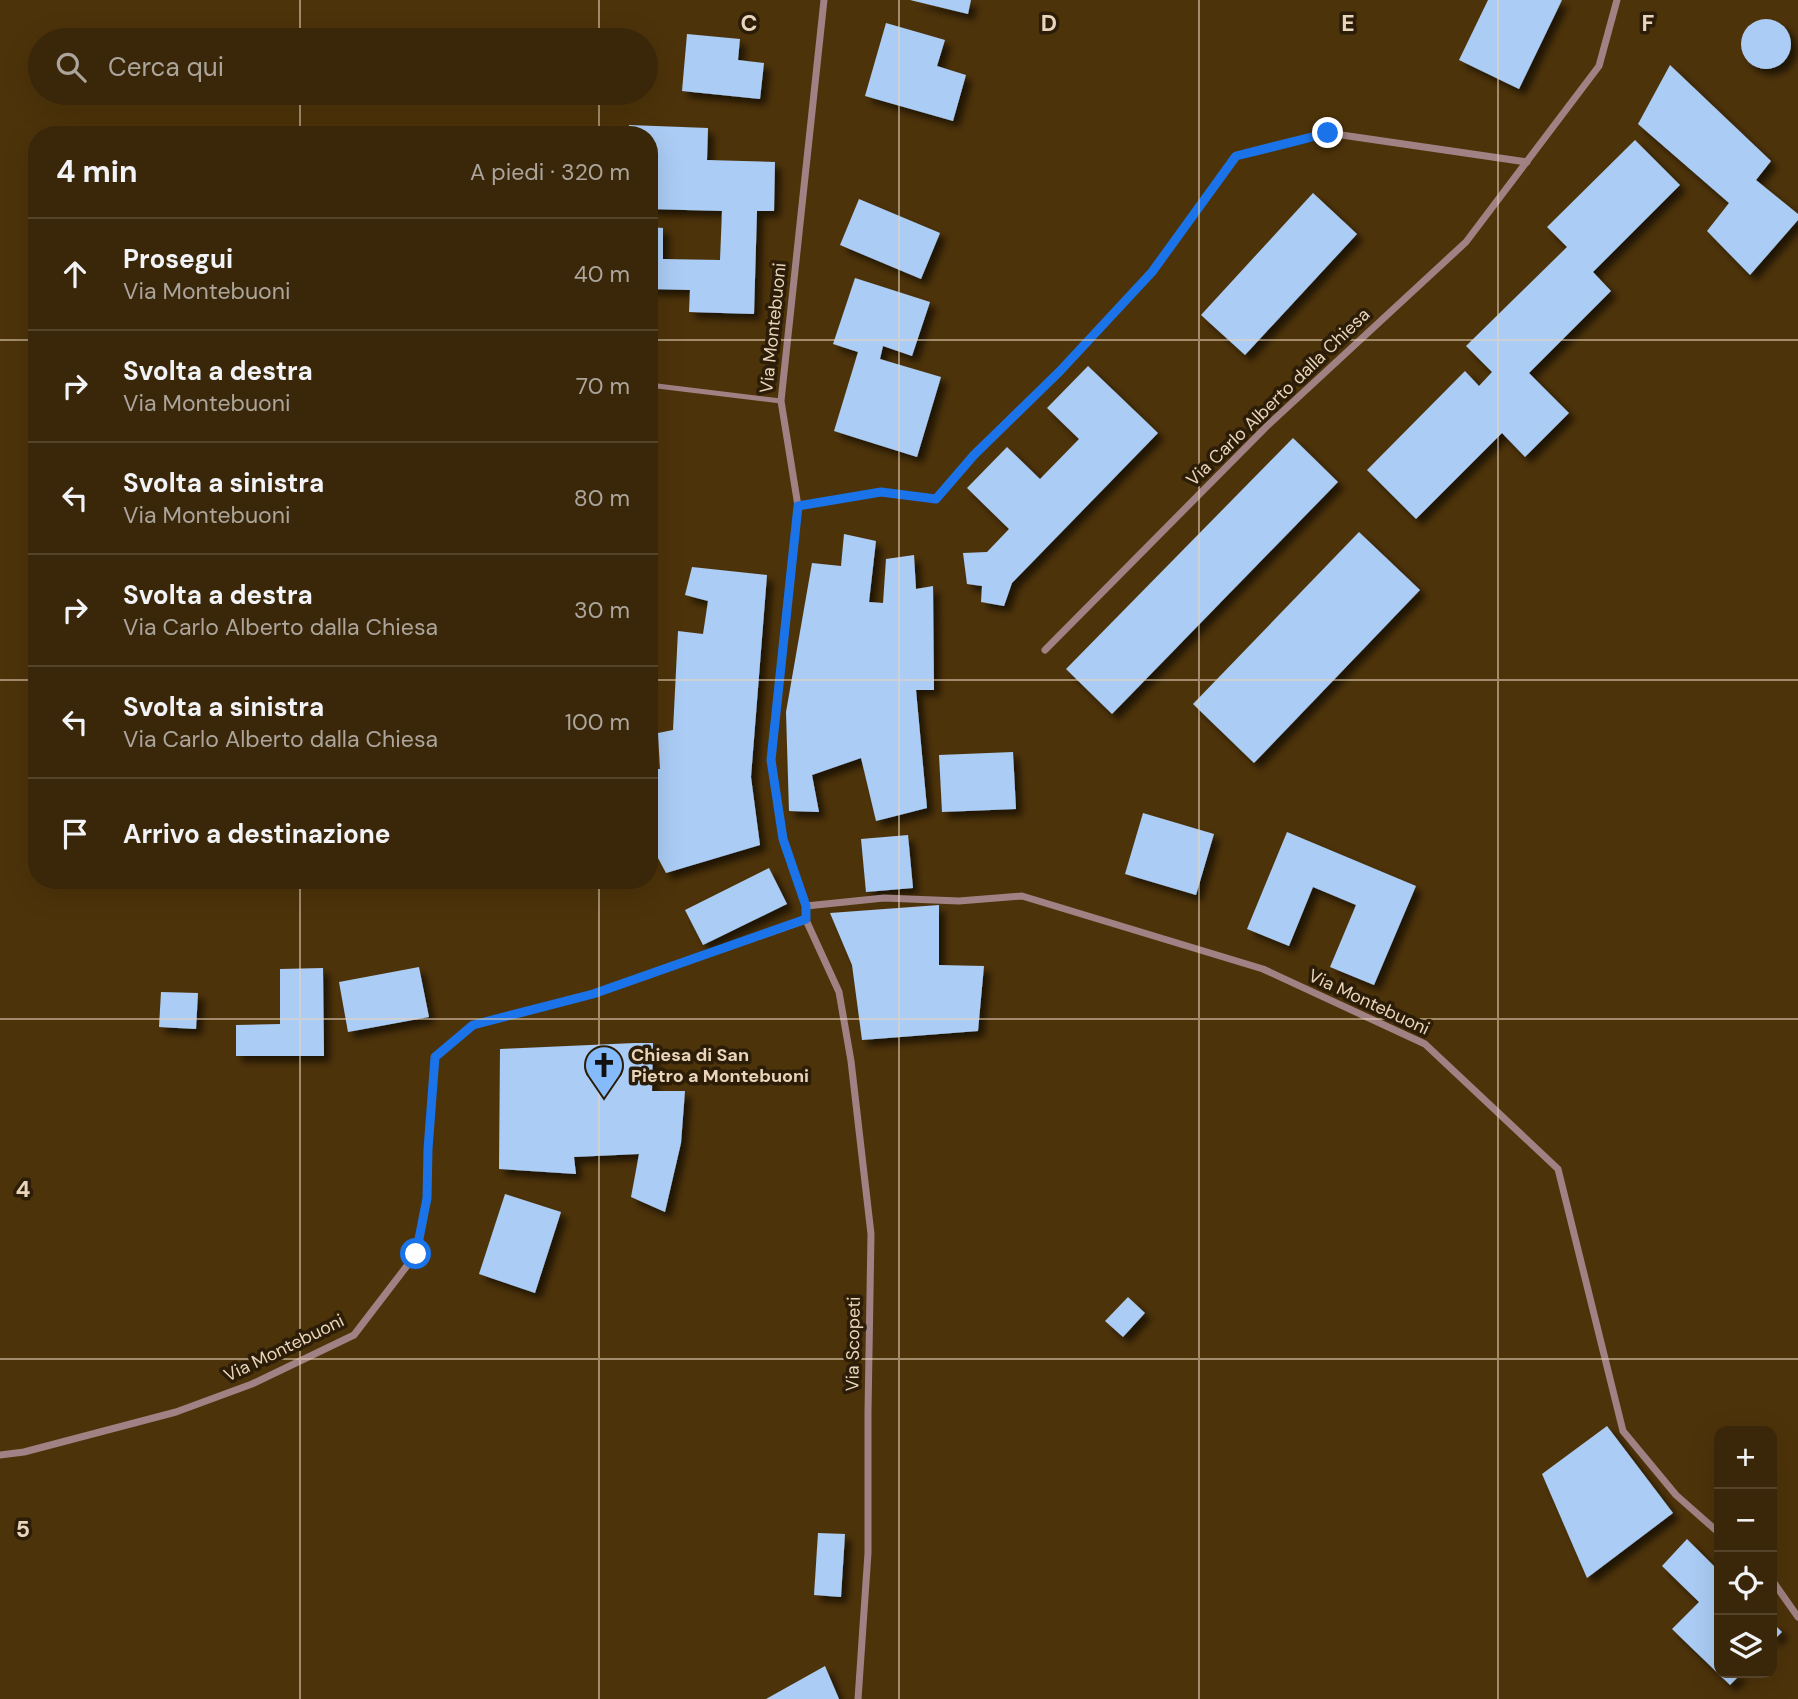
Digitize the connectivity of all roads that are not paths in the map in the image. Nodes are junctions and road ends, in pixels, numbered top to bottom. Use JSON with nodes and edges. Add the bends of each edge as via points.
{"nodes":[{"id":1,"x":824,"y":0,"type":"edge"},
{"id":2,"x":1617,"y":0,"type":"edge"},
{"id":3,"x":1527,"y":162,"type":"junction"},
{"id":4,"x":658,"y":386,"type":"edge"},
{"id":5,"x":781,"y":401,"type":"junction"},
{"id":6,"x":798,"y":506,"type":"junction"},
{"id":7,"x":1045,"y":650,"type":"dead end"},
{"id":8,"x":806,"y":906,"type":"junction"},
{"id":9,"x":806,"y":919,"type":"junction"},
{"id":10,"x":839,"y":992,"type":"joint"},
{"id":11,"x":0,"y":1455,"type":"edge"},
{"id":12,"x":1714,"y":1529,"type":"edge"},
{"id":13,"x":1777,"y":1587,"type":"edge"},
{"id":14,"x":1798,"y":1617,"type":"edge"},
{"id":15,"x":858,"y":1699,"type":"edge"}],
"edges":[{"from":1,"to":5,"type":"street","name":"Via Montebuoni"},
{"from":2,"to":3,"type":"street","name":"Via Carlo Alberto dalla Chiesa","via":[[1599,66]]},
{"from":3,"to":6,"type":"street","via":[[1328,133],[1236,156],[1152,272],[936,499],[881,492]]},
{"from":3,"to":7,"type":"street","name":"Via Carlo Alberto dalla Chiesa","via":[[1466,242],[1267,426]]},
{"from":4,"to":5,"type":"lane"},
{"from":5,"to":6,"type":"street","name":"Via Montebuoni"},
{"from":6,"to":8,"type":"street","name":"Via Montebuoni","via":[[771,760],[783,839]]},
{"from":8,"to":9,"type":"street","name":"Via Montebuoni"},
{"from":8,"to":12,"type":"street","name":"Via Montebuoni","via":[[884,898],[959,901],[1022,896],[1263,969],[1425,1044],[1558,1169],[1623,1431],[1676,1495]]},
{"from":9,"to":10,"type":"street","name":"Via Montebuoni"},
{"from":9,"to":11,"type":"street","name":"Via Montebuoni","via":[[593,994],[473,1025],[435,1057],[427,1198],[416,1254],[354,1335],[252,1384],[176,1412]]},
{"from":10,"to":15,"type":"street","name":"Via Scopeti","via":[[871,1234],[868,1553]]},
{"from":13,"to":14,"type":"street"}]}
